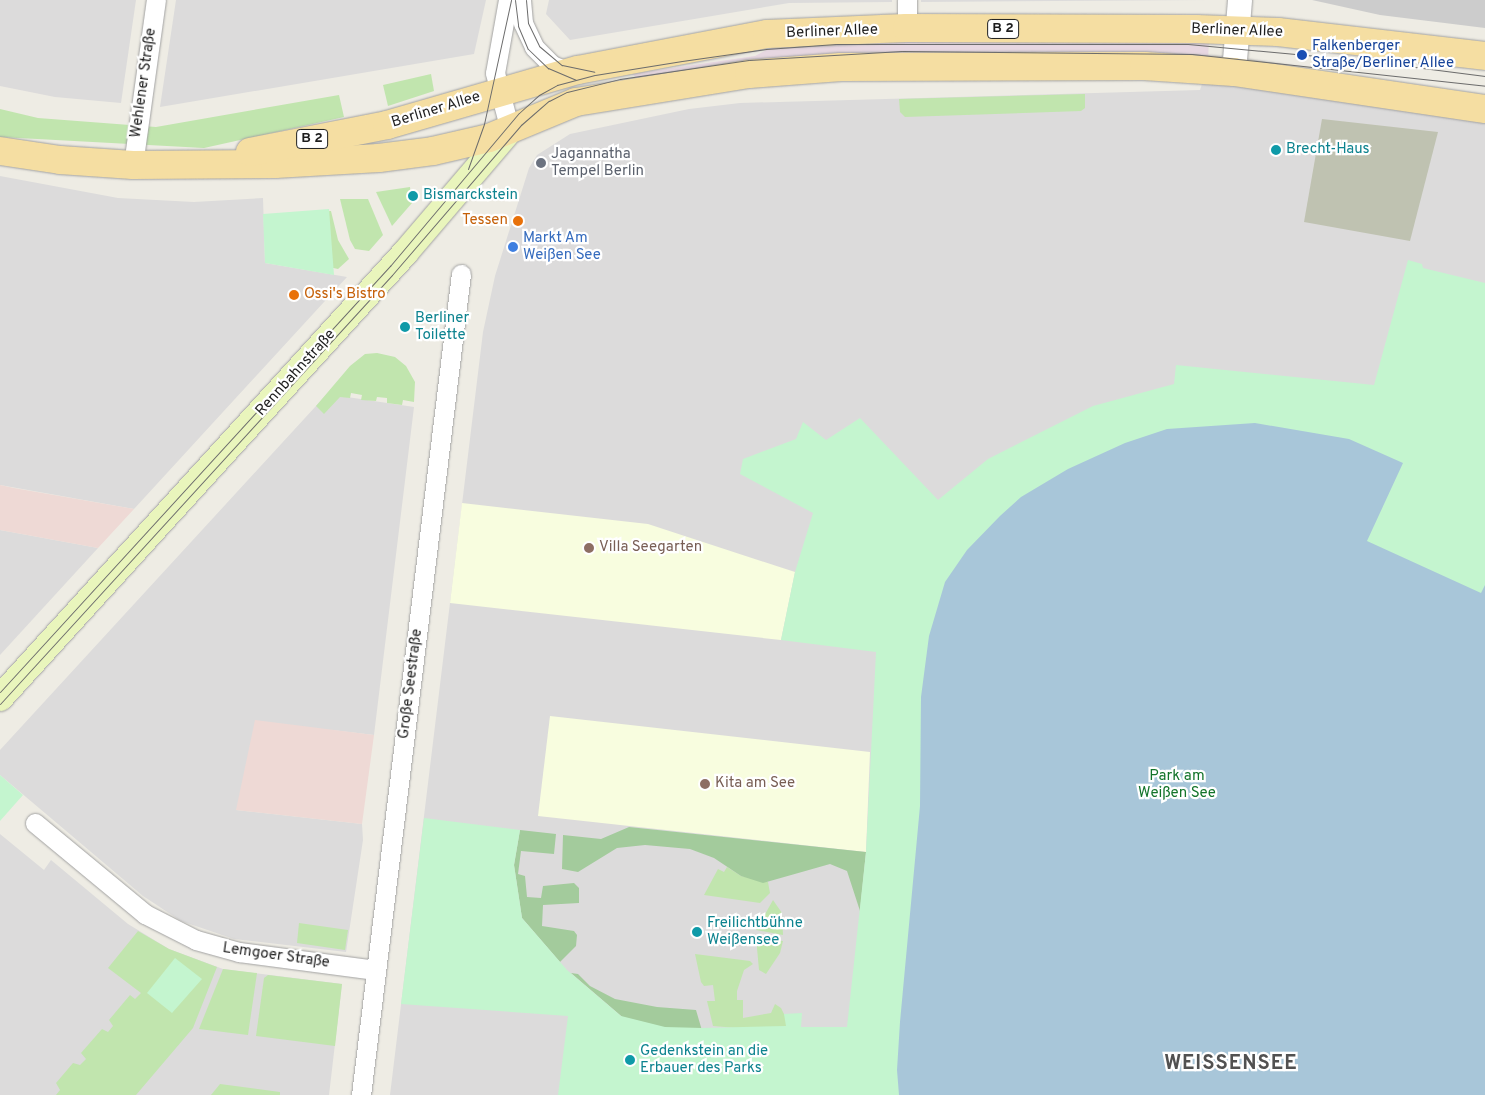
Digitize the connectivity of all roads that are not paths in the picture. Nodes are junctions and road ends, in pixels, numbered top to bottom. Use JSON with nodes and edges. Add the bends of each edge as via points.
{"nodes":[{"id":1,"x":156,"y":0,"type":"edge"},
{"id":2,"x":508,"y":0,"type":"edge"},
{"id":3,"x":520,"y":0,"type":"edge"},
{"id":4,"x":907,"y":0,"type":"edge"},
{"id":5,"x":1240,"y":0,"type":"edge"},
{"id":6,"x":907,"y":28,"type":"junction"},
{"id":7,"x":1238,"y":31,"type":"junction"},
{"id":8,"x":1485,"y":56,"type":"edge"},
{"id":9,"x":604,"y":65,"type":"junction"},
{"id":10,"x":570,"y":72,"type":"junction"},
{"id":11,"x":1234,"y":72,"type":"junction"},
{"id":12,"x":499,"y":91,"type":"junction"},
{"id":13,"x":1485,"y":109,"type":"edge"},
{"id":14,"x":510,"y":130,"type":"junction"},
{"id":15,"x":0,"y":151,"type":"edge"},
{"id":16,"x":193,"y":163,"type":"junction"},
{"id":17,"x":132,"y":165,"type":"junction"},
{"id":18,"x":461,"y":274,"type":"dead end"},
{"id":19,"x":0,"y":698,"type":"edge"},
{"id":20,"x":35,"y":823,"type":"dead end"},
{"id":21,"x":376,"y":970,"type":"junction"},
{"id":22,"x":360,"y":1095,"type":"edge"}],
"edges":[{"from":1,"to":17,"type":"street","name":"Wehlener Straße"},
{"from":2,"to":12,"type":"street","via":[[496,56]]},
{"from":3,"to":10,"type":"street","via":[[522,23],[534,48],[552,65]]},
{"from":4,"to":6,"type":"street"},
{"from":5,"to":7,"type":"street"},
{"from":6,"to":7,"type":"main road","name":"Berliner Allee","number":"B 2"},
{"from":6,"to":9,"type":"main road","name":"Berliner Allee","number":"B 2","via":[[767,34]]},
{"from":7,"to":8,"type":"main road","name":"Berliner Allee","number":"B 2","via":[[1278,32]]},
{"from":7,"to":11,"type":"street"},
{"from":9,"to":10,"type":"main road","name":"Berliner Allee","number":"B 2"},
{"from":9,"to":14,"type":"main road","name":"Rennbahnstraße","via":[[583,71],[558,85]]},
{"from":10,"to":12,"type":"main road","name":"Berliner Allee","number":"B 2"},
{"from":11,"to":13,"type":"main road","name":"Berliner Allee","number":"B 2"},
{"from":11,"to":14,"type":"main road","name":"Berliner Allee","number":"B 2","via":[[1144,66],[892,66],[749,74],[576,102]]},
{"from":12,"to":14,"type":"street"},
{"from":12,"to":16,"type":"main road","name":"Berliner Allee","number":"B 2","via":[[387,125]]},
{"from":14,"to":16,"type":"main road","name":"Berliner Allee","number":"B 2","via":[[446,148],[379,158],[275,164]]},
{"from":14,"to":19,"type":"main road","name":"Rennbahnstraße","via":[[411,247]]},
{"from":15,"to":17,"type":"main road","name":"Berliner Allee","number":"B 2","via":[[60,160]]},
{"from":16,"to":17,"type":"main road","name":"Berliner Allee","number":"B 2"},
{"from":18,"to":21,"type":"street","name":"Große Seestraße"},
{"from":20,"to":21,"type":"street","name":"Lemgoer Straße","via":[[145,914],[196,940],[239,952]]},
{"from":21,"to":22,"type":"street","name":"Große Seestraße"}]}
